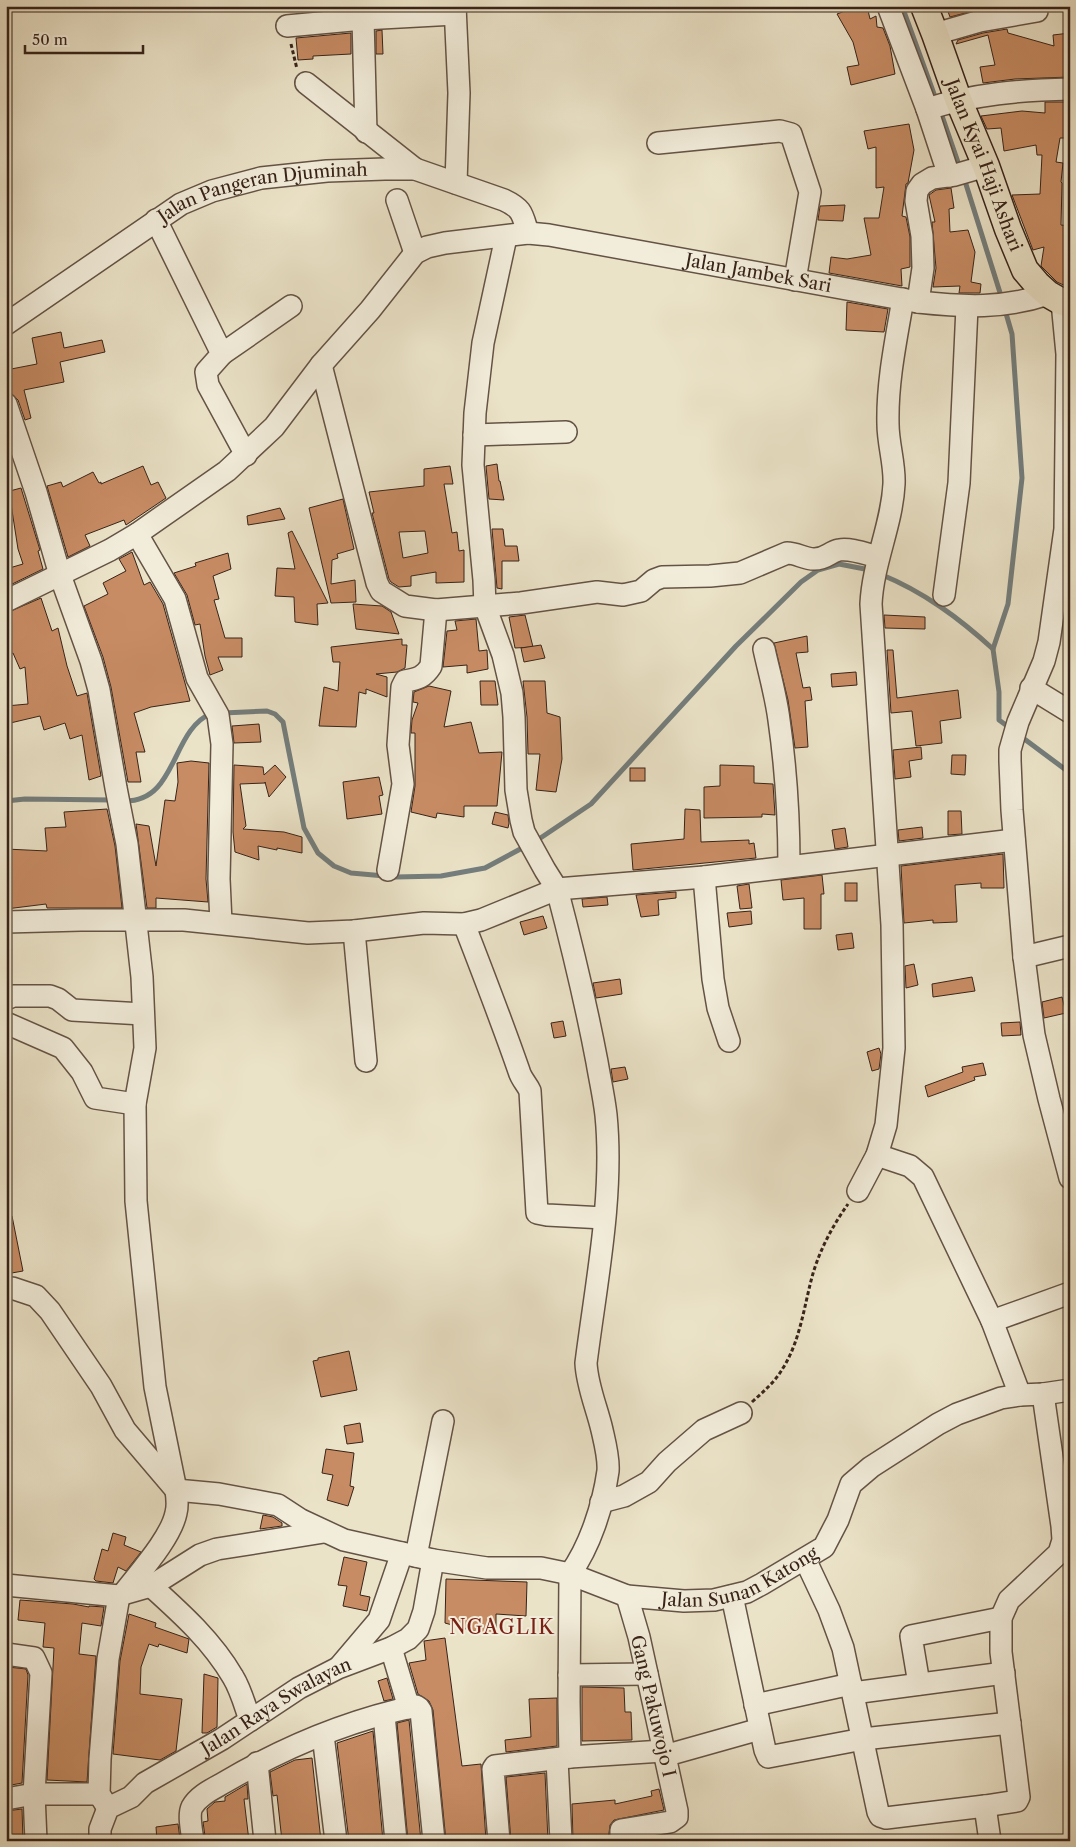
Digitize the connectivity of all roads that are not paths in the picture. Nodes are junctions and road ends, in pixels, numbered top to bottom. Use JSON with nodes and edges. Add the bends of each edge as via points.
{"nodes":[{"id":1,"x":455,"y":10,"type":"edge"},
{"id":2,"x":1037,"y":11,"type":"dead end"},
{"id":3,"x":891,"y":15,"type":"edge"},
{"id":4,"x":363,"y":19,"type":"junction"},
{"id":5,"x":287,"y":26,"type":"road end"},
{"id":6,"x":929,"y":30,"type":"edge"},
{"id":7,"x":910,"y":66,"type":"junction"},
{"id":8,"x":306,"y":83,"type":"road end"},
{"id":9,"x":1070,"y":90,"type":"edge"},
{"id":10,"x":954,"y":101,"type":"junction"},
{"id":11,"x":927,"y":109,"type":"junction"},
{"id":12,"x":366,"y":132,"type":"junction"},
{"id":13,"x":658,"y":143,"type":"dead end"},
{"id":14,"x":981,"y":167,"type":"junction"},
{"id":15,"x":415,"y":169,"type":"junction"},
{"id":16,"x":952,"y":176,"type":"junction"},
{"id":17,"x":456,"y":183,"type":"junction"},
{"id":18,"x":397,"y":200,"type":"dead end"},
{"id":19,"x":156,"y":220,"type":"junction"},
{"id":20,"x":528,"y":233,"type":"junction"},
{"id":21,"x":506,"y":236,"type":"junction"},
{"id":22,"x":415,"y":253,"type":"junction"},
{"id":23,"x":795,"y":280,"type":"junction"},
{"id":24,"x":1060,"y":300,"type":"edge"},
{"id":25,"x":911,"y":301,"type":"junction"},
{"id":26,"x":291,"y":306,"type":"dead end"},
{"id":27,"x":967,"y":307,"type":"junction"},
{"id":28,"x":6,"y":324,"type":"edge"},
{"id":29,"x":222,"y":354,"type":"junction"},
{"id":30,"x":322,"y":365,"type":"junction"},
{"id":31,"x":6,"y":404,"type":"edge"},
{"id":32,"x":566,"y":432,"type":"dead end"},
{"id":33,"x":474,"y":434,"type":"junction"},
{"id":34,"x":246,"y":455,"type":"junction"},
{"id":35,"x":1067,"y":529,"type":"edge"},
{"id":36,"x":138,"y":534,"type":"junction"},
{"id":37,"x":876,"y":566,"type":"junction"},
{"id":38,"x":60,"y":575,"type":"junction"},
{"id":39,"x":944,"y":595,"type":"dead end"},
{"id":40,"x":6,"y":600,"type":"edge"},
{"id":41,"x":485,"y":606,"type":"junction"},
{"id":42,"x":436,"y":610,"type":"junction"},
{"id":43,"x":764,"y":649,"type":"dead end"},
{"id":44,"x":1031,"y":688,"type":"junction"},
{"id":45,"x":1070,"y":712,"type":"edge"},
{"id":46,"x":1014,"y":840,"type":"junction"},
{"id":47,"x":886,"y":854,"type":"junction"},
{"id":48,"x":789,"y":866,"type":"junction"},
{"id":49,"x":388,"y":870,"type":"dead end"},
{"id":50,"x":704,"y":877,"type":"junction"},
{"id":51,"x":558,"y":889,"type":"junction"},
{"id":52,"x":135,"y":920,"type":"junction"},
{"id":53,"x":6,"y":922,"type":"edge"},
{"id":54,"x":221,"y":923,"type":"junction"},
{"id":55,"x":464,"y":924,"type":"junction"},
{"id":56,"x":354,"y":931,"type":"junction"},
{"id":57,"x":1070,"y":946,"type":"edge"},
{"id":58,"x":1024,"y":957,"type":"junction"},
{"id":59,"x":6,"y":999,"type":"edge"},
{"id":60,"x":143,"y":1014,"type":"junction"},
{"id":61,"x":6,"y":1023,"type":"edge"},
{"id":62,"x":729,"y":1041,"type":"dead end"},
{"id":63,"x":366,"y":1061,"type":"dead end"},
{"id":64,"x":135,"y":1104,"type":"junction"},
{"id":65,"x":876,"y":1155,"type":"junction"},
{"id":66,"x":1068,"y":1165,"type":"edge"},
{"id":67,"x":858,"y":1191,"type":"road end"},
{"id":68,"x":604,"y":1218,"type":"junction"},
{"id":69,"x":6,"y":1288,"type":"edge"},
{"id":70,"x":1070,"y":1293,"type":"edge"},
{"id":71,"x":992,"y":1321,"type":"junction"},
{"id":72,"x":1070,"y":1390,"type":"edge"},
{"id":73,"x":1043,"y":1394,"type":"junction"},
{"id":74,"x":1020,"y":1395,"type":"junction"},
{"id":75,"x":741,"y":1413,"type":"road end"},
{"id":76,"x":443,"y":1421,"type":"dead end"},
{"id":77,"x":176,"y":1490,"type":"junction"},
{"id":78,"x":601,"y":1502,"type":"junction"},
{"id":79,"x":324,"y":1532,"type":"junction"},
{"id":80,"x":417,"y":1556,"type":"junction"},
{"id":81,"x":806,"y":1560,"type":"junction"},
{"id":82,"x":570,"y":1574,"type":"junction"},
{"id":83,"x":8,"y":1585,"type":"edge"},
{"id":84,"x":151,"y":1586,"type":"junction"},
{"id":85,"x":121,"y":1595,"type":"junction"},
{"id":86,"x":627,"y":1596,"type":"junction"},
{"id":87,"x":732,"y":1596,"type":"junction"},
{"id":88,"x":1001,"y":1618,"type":"junction"},
{"id":89,"x":391,"y":1648,"type":"junction"},
{"id":90,"x":6,"y":1654,"type":"edge"},
{"id":91,"x":338,"y":1668,"type":"junction"},
{"id":92,"x":1004,"y":1673,"type":"junction"},
{"id":93,"x":647,"y":1674,"type":"junction"},
{"id":94,"x":569,"y":1675,"type":"junction"},
{"id":95,"x":919,"y":1684,"type":"junction"},
{"id":96,"x":852,"y":1689,"type":"junction"},
{"id":97,"x":755,"y":1705,"type":"junction"},
{"id":98,"x":409,"y":1708,"type":"junction"},
{"id":99,"x":384,"y":1714,"type":"junction"},
{"id":100,"x":250,"y":1720,"type":"junction"},
{"id":101,"x":1010,"y":1723,"type":"junction"},
{"id":102,"x":760,"y":1729,"type":"junction"},
{"id":103,"x":323,"y":1735,"type":"junction"},
{"id":104,"x":863,"y":1740,"type":"junction"},
{"id":105,"x":664,"y":1753,"type":"junction"},
{"id":106,"x":563,"y":1758,"type":"junction"},
{"id":107,"x":257,"y":1763,"type":"junction"},
{"id":108,"x":34,"y":1794,"type":"junction"},
{"id":109,"x":6,"y":1799,"type":"edge"},
{"id":110,"x":104,"y":1801,"type":"junction"},
{"id":111,"x":985,"y":1806,"type":"junction"},
{"id":112,"x":36,"y":1841,"type":"edge"},
{"id":113,"x":100,"y":1841,"type":"edge"},
{"id":114,"x":193,"y":1841,"type":"edge"},
{"id":115,"x":265,"y":1841,"type":"edge"},
{"id":116,"x":336,"y":1841,"type":"edge"},
{"id":117,"x":396,"y":1841,"type":"edge"},
{"id":118,"x":434,"y":1841,"type":"edge"},
{"id":119,"x":499,"y":1841,"type":"edge"},
{"id":120,"x":561,"y":1841,"type":"edge"},
{"id":121,"x":621,"y":1841,"type":"edge"},
{"id":122,"x":990,"y":1841,"type":"edge"}],
"edges":[{"from":1,"to":4,"type":"street"},
{"from":1,"to":17,"type":"street","via":[[459,93]]},
{"from":2,"to":6,"type":"street"},
{"from":3,"to":6,"type":"street"},
{"from":3,"to":7,"type":"street"},
{"from":4,"to":5,"type":"street"},
{"from":4,"to":12,"type":"street"},
{"from":6,"to":7,"type":"street"},
{"from":6,"to":10,"type":"main road","name":"Jalan Kyai Haji Ashari"},
{"from":7,"to":11,"type":"street"},
{"from":8,"to":12,"type":"street"},
{"from":9,"to":10,"type":"street","via":[[1024,91]]},
{"from":10,"to":11,"type":"street"},
{"from":10,"to":14,"type":"main road","name":"Jalan Kyai Haji Ashari"},
{"from":11,"to":16,"type":"street"},
{"from":12,"to":15,"type":"street"},
{"from":13,"to":23,"type":"street","via":[[780,131],[791,134],[810,192]]},
{"from":14,"to":16,"type":"street"},
{"from":14,"to":24,"type":"main road","name":"Jalan Kyai Haji Ashari","via":[[1025,270],[1037,284]]},
{"from":15,"to":17,"type":"street","name":"Jalan Pangeran Djuminah"},
{"from":15,"to":19,"type":"street","name":"Jalan Pangeran Djuminah","via":[[327,171],[261,178],[212,190]]},
{"from":16,"to":25,"type":"street","via":[[925,181],[917,192],[923,268]]},
{"from":17,"to":20,"type":"street","name":"Jalan Pangeran Djuminah","via":[[517,206]]},
{"from":18,"to":22,"type":"street"},
{"from":19,"to":28,"type":"street","name":"Jalan Pangeran Djuminah"},
{"from":19,"to":29,"type":"street"},
{"from":20,"to":21,"type":"street","name":"Jalan Jambek Sari"},
{"from":20,"to":23,"type":"street","name":"Jalan Jambek Sari"},
{"from":21,"to":22,"type":"street","name":"Jalan Jambek Sari","via":[[427,246]]},
{"from":21,"to":33,"type":"street","via":[[483,343]]},
{"from":22,"to":30,"type":"street"},
{"from":23,"to":25,"type":"street","name":"Jalan Jambek Sari"},
{"from":24,"to":27,"type":"street","name":"Jalan Jambek Sari"},
{"from":24,"to":35,"type":"street","via":[[1067,354]]},
{"from":25,"to":27,"type":"street","name":"Jalan Jambek Sari"},
{"from":25,"to":37,"type":"street","via":[[891,366],[888,425],[894,486]]},
{"from":26,"to":29,"type":"street"},
{"from":27,"to":39,"type":"street","via":[[958,484]]},
{"from":29,"to":34,"type":"street","via":[[206,372],[206,378]]},
{"from":30,"to":34,"type":"street","via":[[274,427]]},
{"from":30,"to":42,"type":"street","via":[[381,592],[405,606]]},
{"from":31,"to":38,"type":"street"},
{"from":32,"to":33,"type":"street"},
{"from":33,"to":41,"type":"street","via":[[473,465]]},
{"from":34,"to":36,"type":"street"},
{"from":35,"to":44,"type":"street","via":[[1049,642]]},
{"from":36,"to":38,"type":"street"},
{"from":36,"to":54,"type":"street","via":[[175,599],[197,678],[218,715],[222,744]]},
{"from":37,"to":41,"type":"street","via":[[844,550],[837,550],[824,558],[805,558],[787,553],[740,573],[662,577],[636,593],[597,592]]},
{"from":37,"to":47,"type":"street","via":[[872,618]]},
{"from":38,"to":40,"type":"street"},
{"from":38,"to":52,"type":"street","via":[[99,690],[127,844]]},
{"from":41,"to":42,"type":"street"},
{"from":41,"to":51,"type":"street","via":[[512,693],[516,790],[524,832]]},
{"from":42,"to":49,"type":"street","via":[[431,666],[427,673],[405,681],[402,687],[398,745],[403,784]]},
{"from":43,"to":48,"type":"street","via":[[779,718],[785,767]]},
{"from":44,"to":45,"type":"street"},
{"from":44,"to":46,"type":"street","via":[[1010,750]]},
{"from":46,"to":47,"type":"street"},
{"from":46,"to":58,"type":"street"},
{"from":47,"to":48,"type":"street"},
{"from":47,"to":65,"type":"street","via":[[892,925],[894,1048],[886,1125]]},
{"from":48,"to":50,"type":"street"},
{"from":50,"to":51,"type":"street"},
{"from":50,"to":62,"type":"street","via":[[713,979]]},
{"from":51,"to":55,"type":"street"},
{"from":51,"to":68,"type":"street","via":[[590,1024],[606,1114]]},
{"from":52,"to":53,"type":"street"},
{"from":52,"to":54,"type":"street"},
{"from":52,"to":60,"type":"street"},
{"from":54,"to":56,"type":"street","via":[[308,933]]},
{"from":55,"to":56,"type":"street","via":[[424,923]]},
{"from":55,"to":68,"type":"street","via":[[519,1072],[530,1091],[537,1213]]},
{"from":56,"to":63,"type":"street"},
{"from":57,"to":58,"type":"street"},
{"from":58,"to":66,"type":"street","via":[[1034,1035]]},
{"from":59,"to":60,"type":"street","via":[[13,996],[50,996],[58,998],[72,1010]]},
{"from":60,"to":64,"type":"street","via":[[145,1048]]},
{"from":61,"to":64,"type":"street","via":[[64,1048],[82,1072],[95,1098]]},
{"from":64,"to":77,"type":"street","via":[[136,1201],[155,1387]]},
{"from":65,"to":67,"type":"street"},
{"from":65,"to":71,"type":"street","via":[[910,1166],[923,1177]]},
{"from":68,"to":78,"type":"street","via":[[586,1363],[606,1448],[608,1470]]},
{"from":69,"to":77,"type":"street","via":[[36,1296],[50,1311],[101,1386],[125,1430]]},
{"from":70,"to":71,"type":"street"},
{"from":71,"to":74,"type":"street"},
{"from":72,"to":73,"type":"street","name":"Jalan Sunan Katong"},
{"from":73,"to":74,"type":"street","name":"Jalan Sunan Katong"},
{"from":73,"to":88,"type":"street","via":[[1062,1526],[1062,1547],[1009,1600]]},
{"from":74,"to":81,"type":"street","name":"Jalan Sunan Katong","via":[[1001,1398],[957,1414],[871,1467],[850,1484],[838,1520],[824,1547]]},
{"from":75,"to":78,"type":"street","via":[[704,1430],[649,1482],[624,1496]]},
{"from":76,"to":80,"type":"street"},
{"from":77,"to":79,"type":"street","name":"Jalan Sunan Katong","via":[[278,1505]]},
{"from":77,"to":85,"type":"street","via":[[177,1512],[168,1534]]},
{"from":78,"to":82,"type":"street","via":[[582,1558]]},
{"from":79,"to":80,"type":"street","name":"Jalan Sunan Katong","via":[[344,1540]]},
{"from":79,"to":84,"type":"street","via":[[209,1552]]},
{"from":80,"to":82,"type":"street","name":"Jalan Sunan Katong","via":[[487,1568],[542,1568]]},
{"from":80,"to":89,"type":"street","name":"Jalan Raya Swalayan","via":[[424,1611],[418,1629]]},
{"from":80,"to":91,"type":"street","via":[[379,1620]]},
{"from":81,"to":87,"type":"street","name":"Jalan Sunan Katong"},
{"from":81,"to":96,"type":"street","via":[[841,1641]]},
{"from":82,"to":86,"type":"street","name":"Jalan Sunan Katong"},
{"from":82,"to":94,"type":"street"},
{"from":83,"to":85,"type":"street"},
{"from":84,"to":85,"type":"street"},
{"from":84,"to":100,"type":"street","via":[[202,1633],[233,1677]]},
{"from":85,"to":110,"type":"street","via":[[108,1659],[100,1759]]},
{"from":86,"to":87,"type":"street","name":"Jalan Sunan Katong","via":[[684,1601]]},
{"from":86,"to":93,"type":"street","name":"Gang Pakuwojo I"},
{"from":87,"to":97,"type":"street"},
{"from":88,"to":92,"type":"street"},
{"from":88,"to":95,"type":"street","via":[[911,1636]]},
{"from":89,"to":91,"type":"street","name":"Jalan Raya Swalayan"},
{"from":89,"to":98,"type":"street"},
{"from":90,"to":108,"type":"street","via":[[34,1658],[41,1673]]},
{"from":91,"to":100,"type":"street","name":"Jalan Raya Swalayan","via":[[299,1688]]},
{"from":92,"to":95,"type":"street"},
{"from":92,"to":101,"type":"street"},
{"from":93,"to":94,"type":"street"},
{"from":93,"to":105,"type":"street","name":"Gang Pakuwojo I"},
{"from":94,"to":106,"type":"street"},
{"from":95,"to":96,"type":"street"},
{"from":96,"to":97,"type":"street"},
{"from":96,"to":104,"type":"street"},
{"from":97,"to":102,"type":"street"},
{"from":98,"to":99,"type":"street"},
{"from":98,"to":118,"type":"street","via":[[418,1706],[421,1711]]},
{"from":99,"to":103,"type":"street"},
{"from":99,"to":117,"type":"street"},
{"from":100,"to":110,"type":"street","name":"Jalan Raya Swalayan","via":[[145,1783],[131,1797]]},
{"from":101,"to":104,"type":"street"},
{"from":101,"to":111,"type":"street","via":[[1019,1797],[1017,1801]]},
{"from":102,"to":104,"type":"street","via":[[768,1757]]},
{"from":102,"to":105,"type":"street"},
{"from":103,"to":107,"type":"street"},
{"from":103,"to":116,"type":"street"},
{"from":104,"to":111,"type":"street","via":[[880,1816],[886,1818]]},
{"from":105,"to":106,"type":"street"},
{"from":105,"to":121,"type":"street","name":"Gang Pakuwojo I","via":[[677,1817],[670,1822],[621,1830]]},
{"from":106,"to":119,"type":"street","via":[[493,1767]]},
{"from":106,"to":120,"type":"street"},
{"from":107,"to":114,"type":"street","via":[[196,1801],[190,1810]]},
{"from":107,"to":115,"type":"street"},
{"from":108,"to":109,"type":"street"},
{"from":108,"to":110,"type":"street"},
{"from":108,"to":112,"type":"street"},
{"from":110,"to":113,"type":"street"},
{"from":111,"to":122,"type":"street"}]}
